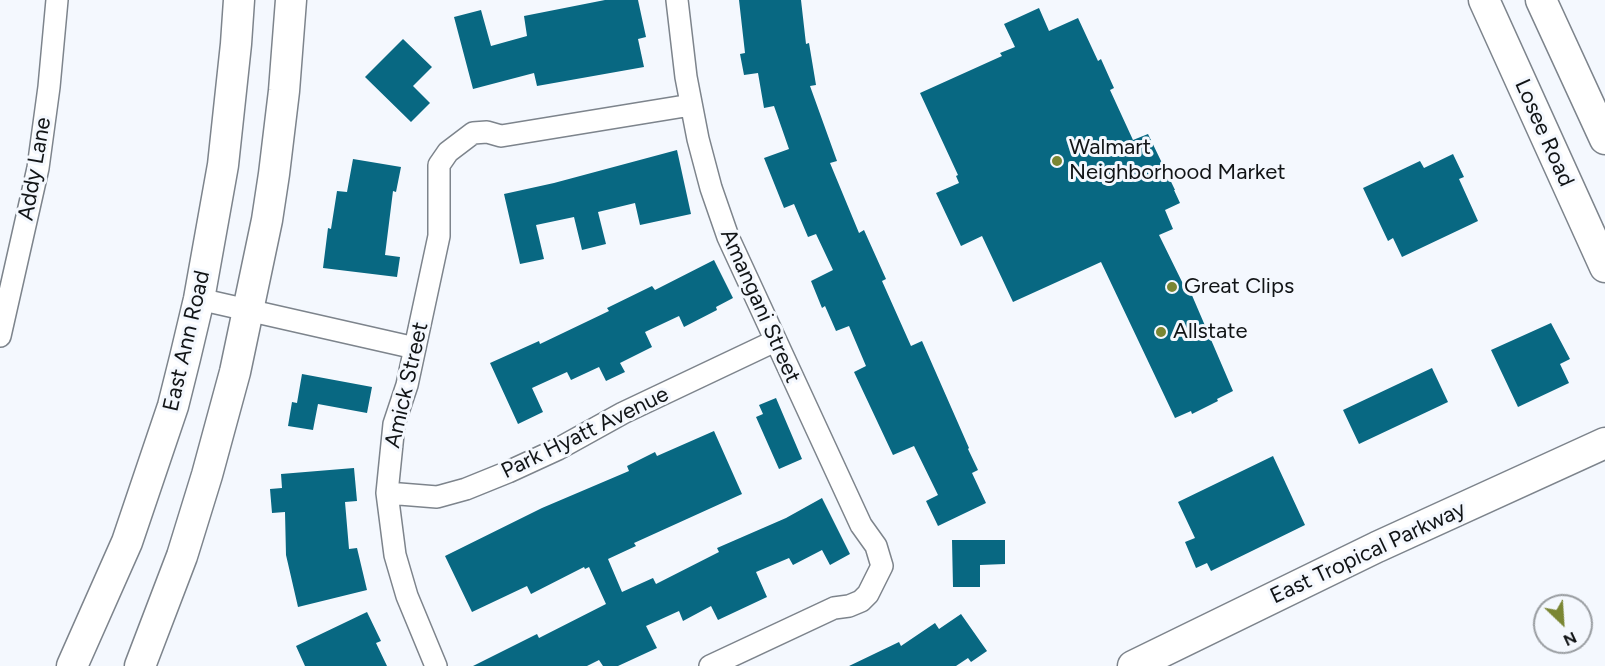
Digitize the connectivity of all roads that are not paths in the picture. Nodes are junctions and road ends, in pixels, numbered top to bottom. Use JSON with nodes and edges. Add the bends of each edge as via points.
{"nodes":[{"id":1,"x":57,"y":0,"type":"edge"},
{"id":2,"x":238,"y":0,"type":"edge"},
{"id":3,"x":291,"y":0,"type":"edge"},
{"id":4,"x":677,"y":0,"type":"edge"},
{"id":5,"x":1484,"y":0,"type":"edge"},
{"id":6,"x":1541,"y":0,"type":"edge"},
{"id":7,"x":692,"y":105,"type":"junction"},
{"id":8,"x":1605,"y":139,"type":"edge"},
{"id":9,"x":1605,"y":267,"type":"edge"},
{"id":10,"x":199,"y":299,"type":"junction"},
{"id":11,"x":249,"y":310,"type":"junction"},
{"id":12,"x":0,"y":336,"type":"edge"},
{"id":13,"x":775,"y":341,"type":"junction"},
{"id":14,"x":415,"y":348,"type":"junction"},
{"id":15,"x":1605,"y":443,"type":"edge"},
{"id":16,"x":387,"y":493,"type":"junction"},
{"id":17,"x":72,"y":666,"type":"edge"},
{"id":18,"x":140,"y":666,"type":"edge"},
{"id":19,"x":436,"y":666,"type":"edge"},
{"id":20,"x":710,"y":666,"type":"edge"},
{"id":21,"x":1133,"y":666,"type":"edge"}],
"edges":[{"from":1,"to":12,"type":"street","name":"Addy Lane","via":[[38,168]]},
{"from":2,"to":10,"type":"main road","name":"East Ann Road","via":[[223,165]]},
{"from":3,"to":11,"type":"main road","via":[[274,174]]},
{"from":4,"to":7,"type":"street","name":"Amangani Street"},
{"from":5,"to":9,"type":"main road","name":"Losee Road"},
{"from":6,"to":8,"type":"main road"},
{"from":7,"to":13,"type":"street","name":"Amangani Street","via":[[708,178],[728,237]]},
{"from":7,"to":14,"type":"street","name":"Amick Street","via":[[501,136],[473,133],[448,152],[440,165],[439,236]]},
{"from":10,"to":11,"type":"street"},
{"from":10,"to":17,"type":"main road","name":"East Ann Road","via":[[173,405],[145,491]]},
{"from":11,"to":14,"type":"street"},
{"from":11,"to":18,"type":"main road","via":[[194,520]]},
{"from":13,"to":16,"type":"street","name":"Park Hyatt Avenue","via":[[623,413],[558,449],[466,489],[437,497]]},
{"from":13,"to":20,"type":"street","name":"Amangani Street","via":[[861,525],[876,546],[882,566],[861,601],[834,608]]},
{"from":14,"to":16,"type":"street","name":"Amick Street","via":[[394,424]]},
{"from":15,"to":21,"type":"main road","name":"East Tropical Parkway"},
{"from":16,"to":19,"type":"street","name":"Amick Street","via":[[395,555]]}]}
